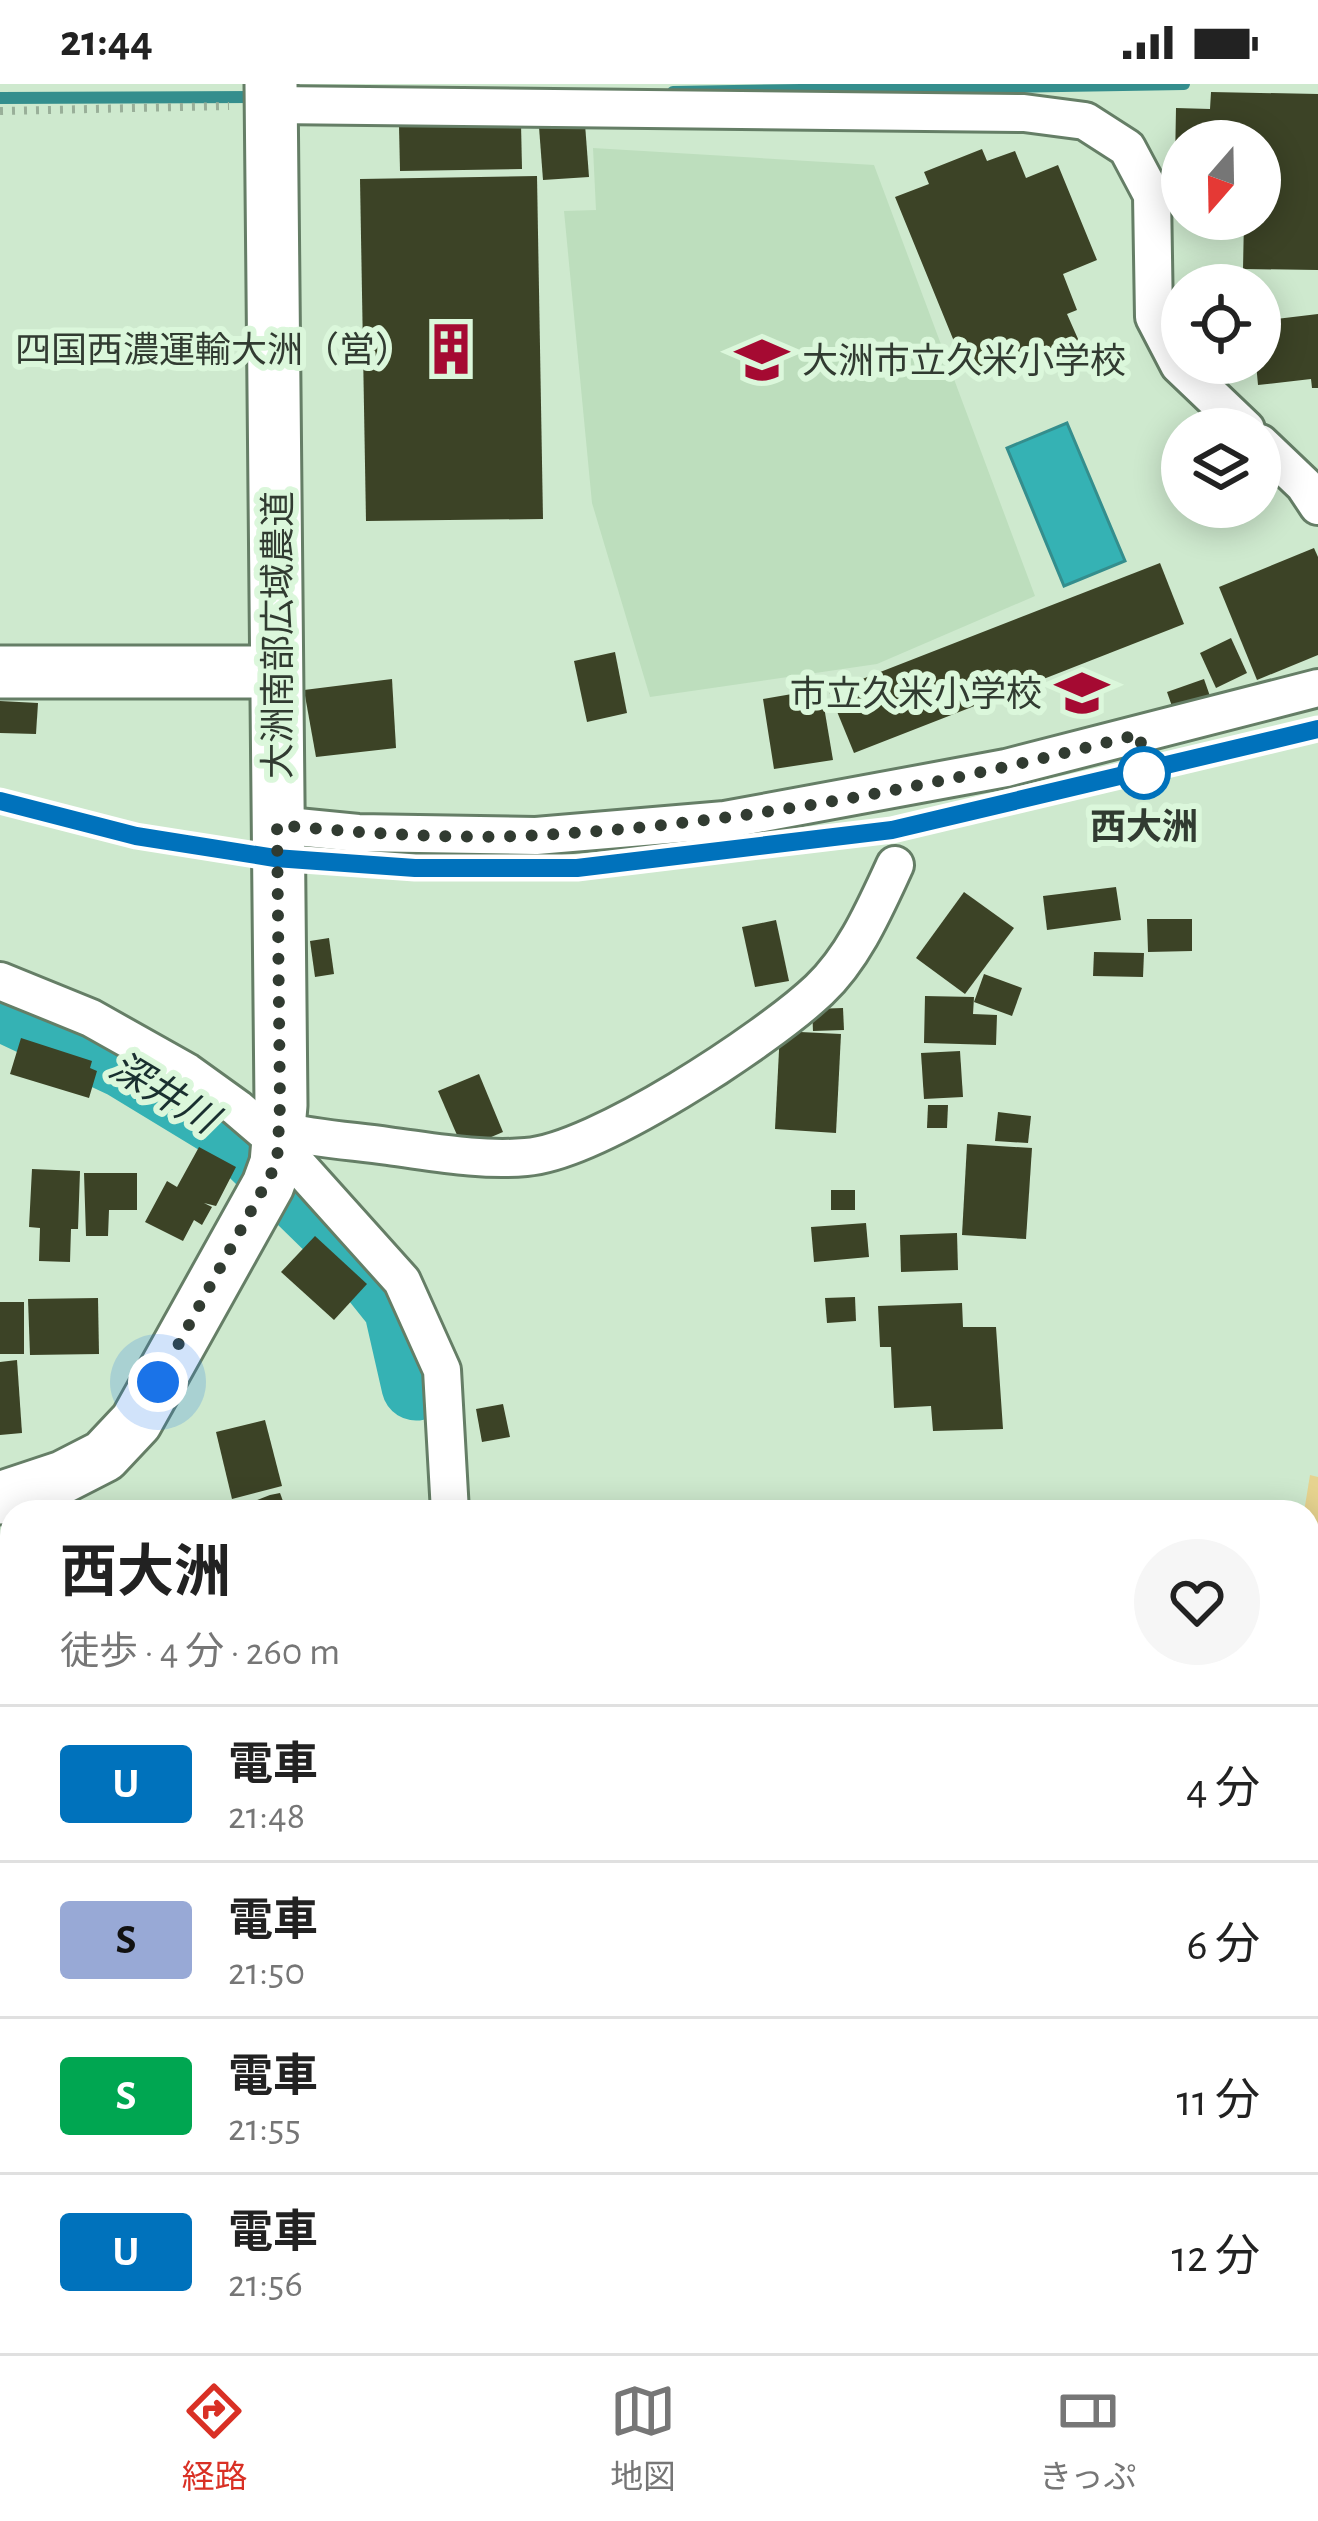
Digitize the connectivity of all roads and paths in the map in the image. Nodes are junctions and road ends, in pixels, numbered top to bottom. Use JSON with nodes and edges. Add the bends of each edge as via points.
{"nodes":[{"id":1,"x":272,"y":94,"type":"edge"},
{"id":2,"x":0,"y":111,"type":"edge"},
{"id":3,"x":1224,"y":408,"type":"edge"},
{"id":4,"x":1281,"y":463,"type":"edge"},
{"id":5,"x":1318,"y":506,"type":"edge"},
{"id":6,"x":0,"y":672,"type":"edge"},
{"id":7,"x":275,"y":672,"type":"junction"},
{"id":8,"x":1318,"y":688,"type":"edge"},
{"id":9,"x":277,"y":825,"type":"junction"},
{"id":10,"x":895,"y":865,"type":"dead end"},
{"id":11,"x":0,"y":981,"type":"edge"},
{"id":12,"x":276,"y":1156,"type":"junction"},
{"id":13,"x":0,"y":1498,"type":"edge"},
{"id":14,"x":449,"y":1500,"type":"edge"}],
"edges":[{"from":1,"to":2,"type":"path"},
{"from":1,"to":3,"type":"street","via":[[1024,113],[1085,122],[1127,148],[1152,195],[1154,317],[1179,365]]},
{"from":1,"to":7,"type":"street","name":"大洲南部広域農道"},
{"from":4,"to":5,"type":"street"},
{"from":6,"to":7,"type":"street"},
{"from":7,"to":9,"type":"street","name":"大洲南部広域農道"},
{"from":8,"to":9,"type":"street","via":[[1006,768],[725,820],[536,836]]},
{"from":9,"to":12,"type":"street","name":"大洲南部広域農道"},
{"from":10,"to":12,"type":"street","via":[[858,939],[821,988],[772,1028],[578,1145],[529,1157]]},
{"from":11,"to":12,"type":"street","via":[[91,1018],[187,1072]]},
{"from":12,"to":13,"type":"street","name":"大洲南部広域農道","via":[[136,1422],[104,1456]]},
{"from":12,"to":14,"type":"street","via":[[402,1281],[442,1370]]}]}
